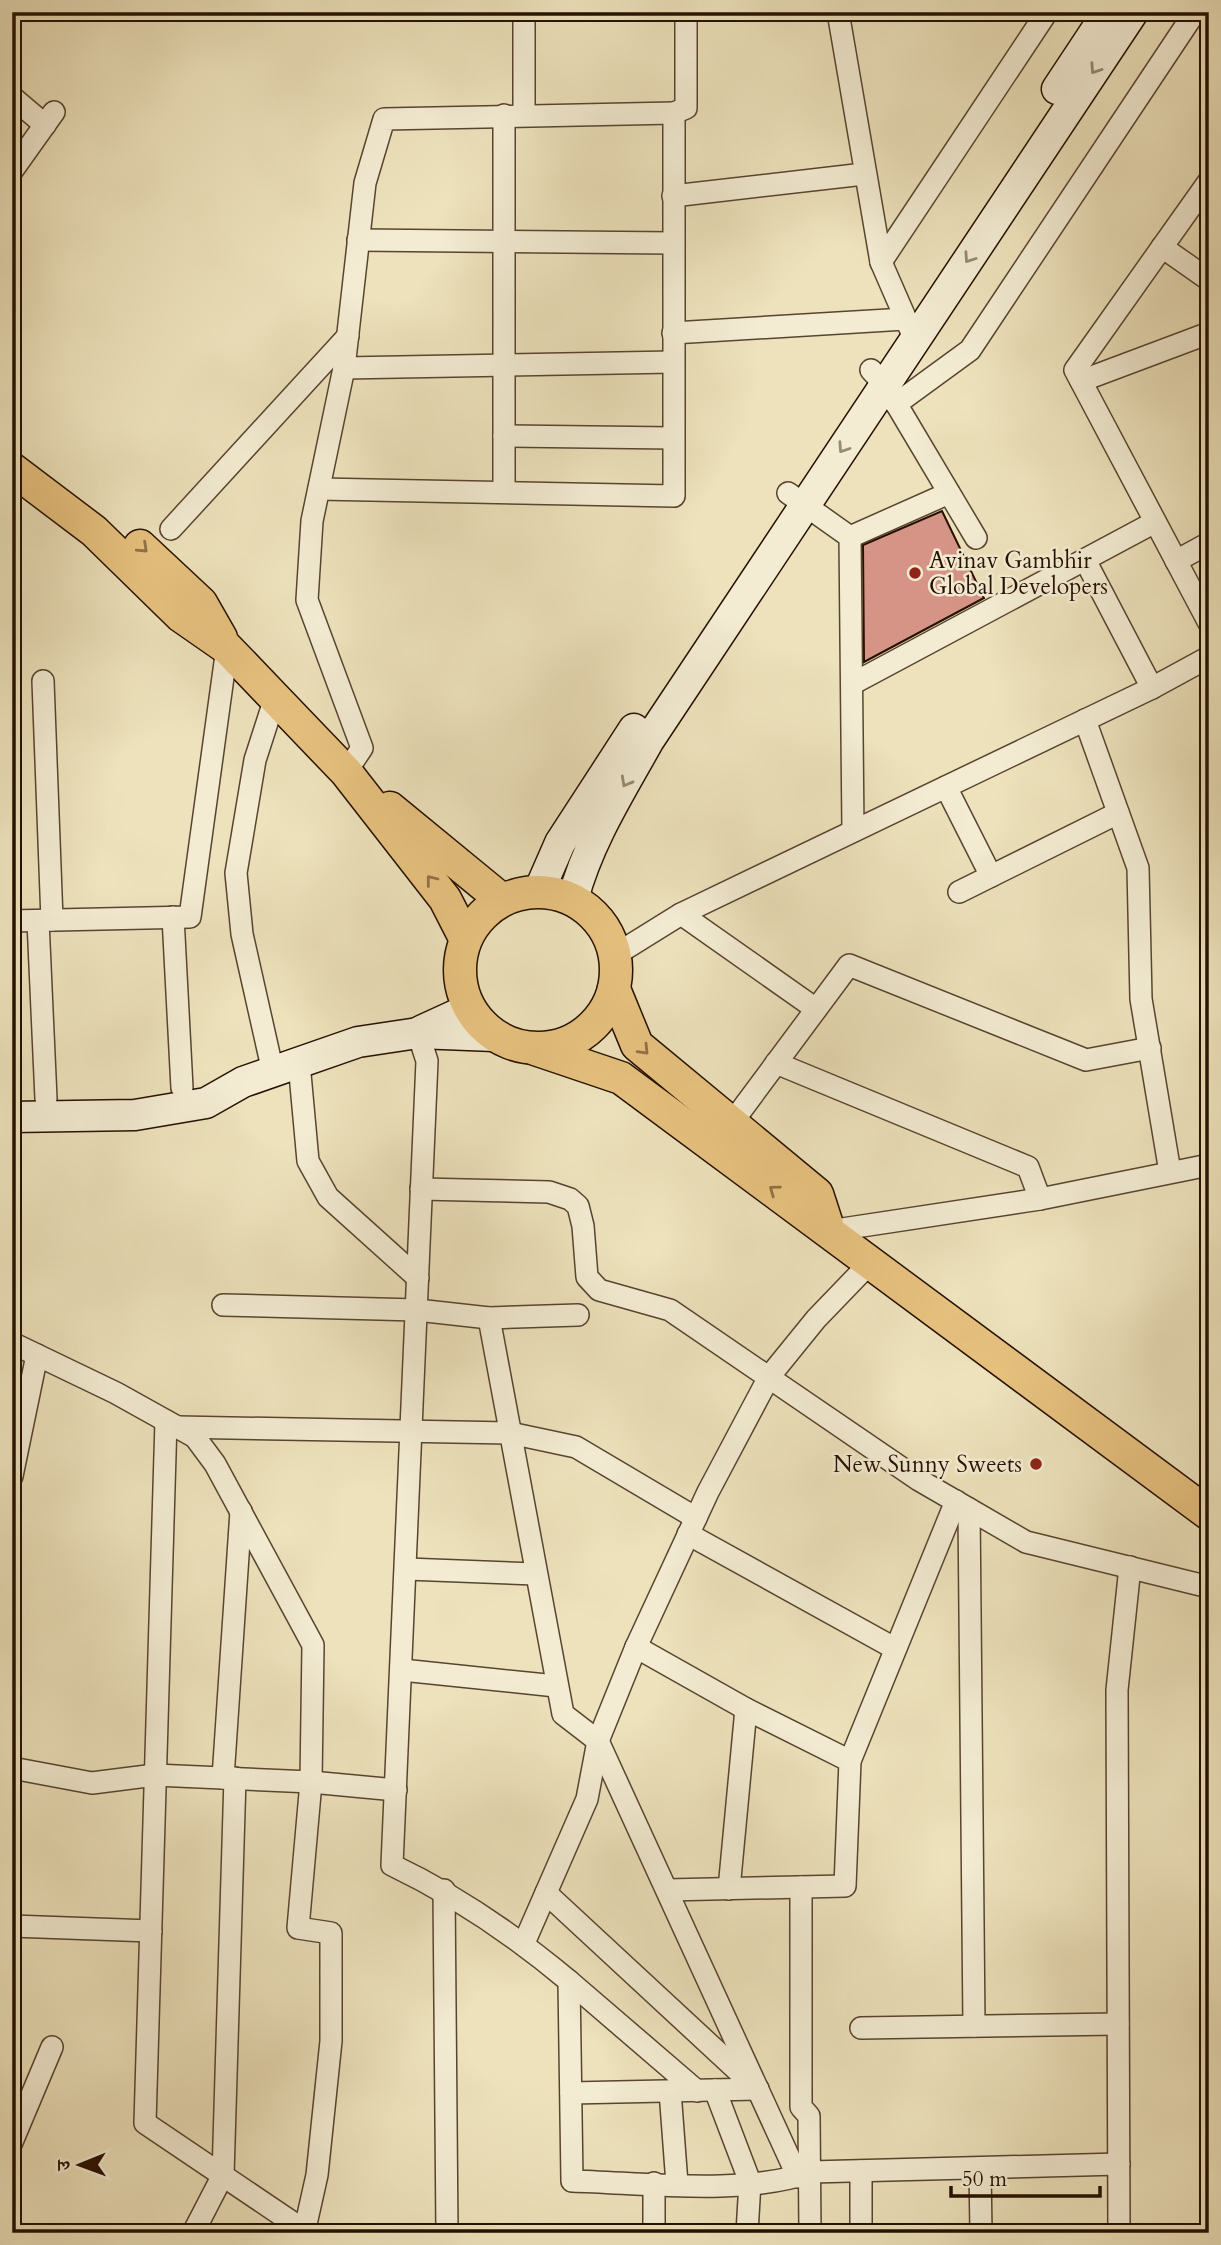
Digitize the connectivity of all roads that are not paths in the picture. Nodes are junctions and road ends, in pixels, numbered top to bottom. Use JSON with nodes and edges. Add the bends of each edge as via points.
{"nodes":[{"id":1,"x":524,"y":12,"type":"edge"},
{"id":2,"x":686,"y":12,"type":"edge"},
{"id":3,"x":838,"y":12,"type":"edge"},
{"id":4,"x":1047,"y":12,"type":"edge"},
{"id":5,"x":1108,"y":12,"type":"edge"},
{"id":6,"x":1133,"y":12,"type":"edge"},
{"id":7,"x":1195,"y":12,"type":"edge"},
{"id":8,"x":12,"y":97,"type":"edge"},
{"id":9,"x":674,"y":113,"type":"junction"},
{"id":10,"x":514,"y":114,"type":"junction"},
{"id":11,"x":12,"y":171,"type":"edge"},
{"id":12,"x":864,"y":174,"type":"junction"},
{"id":13,"x":1208,"y":182,"type":"edge"},
{"id":14,"x":673,"y":196,"type":"junction"},
{"id":15,"x":358,"y":240,"type":"junction"},
{"id":16,"x":504,"y":242,"type":"junction"},
{"id":17,"x":673,"y":243,"type":"junction"},
{"id":18,"x":1162,"y":247,"type":"junction"},
{"id":19,"x":881,"y":262,"type":"junction"},
{"id":20,"x":1209,"y":280,"type":"edge"},
{"id":21,"x":910,"y":330,"type":"junction"},
{"id":22,"x":673,"y":333,"type":"junction"},
{"id":23,"x":348,"y":335,"type":"junction"},
{"id":24,"x":1206,"y":342,"type":"edge"},
{"id":25,"x":673,"y":362,"type":"junction"},
{"id":26,"x":504,"y":365,"type":"junction"},
{"id":27,"x":344,"y":368,"type":"junction"},
{"id":28,"x":1081,"y":381,"type":"junction"},
{"id":29,"x":884,"y":386,"type":"junction"},
{"id":30,"x":504,"y":436,"type":"junction"},
{"id":31,"x":673,"y":438,"type":"junction"},
{"id":32,"x":12,"y":446,"type":"edge"},
{"id":33,"x":12,"y":469,"type":"edge"},
{"id":34,"x":319,"y":489,"type":"junction"},
{"id":35,"x":504,"y":492,"type":"junction"},
{"id":36,"x":949,"y":493,"type":"junction"},
{"id":37,"x":797,"y":499,"type":"junction"},
{"id":38,"x":1155,"y":522,"type":"junction"},
{"id":39,"x":171,"y":529,"type":"dead end"},
{"id":40,"x":850,"y":537,"type":"junction"},
{"id":41,"x":976,"y":538,"type":"dead end"},
{"id":42,"x":1209,"y":543,"type":"edge"},
{"id":43,"x":1085,"y":560,"type":"junction"},
{"id":44,"x":1176,"y":561,"type":"junction"},
{"id":45,"x":1209,"y":623,"type":"edge"},
{"id":46,"x":227,"y":648,"type":"junction"},
{"id":47,"x":1209,"y":657,"type":"edge"},
{"id":48,"x":43,"y":681,"type":"dead end"},
{"id":49,"x":852,"y":684,"type":"junction"},
{"id":50,"x":1152,"y":688,"type":"junction"},
{"id":51,"x":275,"y":698,"type":"junction"},
{"id":52,"x":1085,"y":720,"type":"junction"},
{"id":53,"x":346,"y":772,"type":"junction"},
{"id":54,"x":946,"y":786,"type":"junction"},
{"id":55,"x":1118,"y":813,"type":"junction"},
{"id":56,"x":853,"y":831,"type":"junction"},
{"id":57,"x":991,"y":876,"type":"junction"},
{"id":58,"x":539,"y":891,"type":"junction"},
{"id":59,"x":959,"y":892,"type":"dead end"},
{"id":60,"x":502,"y":900,"type":"junction"},
{"id":61,"x":573,"y":900,"type":"junction"},
{"id":62,"x":681,"y":914,"type":"junction"},
{"id":63,"x":173,"y":917,"type":"junction"},
{"id":64,"x":45,"y":920,"type":"junction"},
{"id":65,"x":12,"y":921,"type":"edge"},
{"id":66,"x":465,"y":939,"type":"junction"},
{"id":67,"x":615,"y":955,"type":"junction"},
{"id":68,"x":614,"y":989,"type":"junction"},
{"id":69,"x":469,"y":1009,"type":"junction"},
{"id":70,"x":816,"y":1009,"type":"junction"},
{"id":71,"x":418,"y":1033,"type":"junction"},
{"id":72,"x":494,"y":1036,"type":"junction"},
{"id":73,"x":1150,"y":1048,"type":"junction"},
{"id":74,"x":536,"y":1049,"type":"junction"},
{"id":75,"x":776,"y":1063,"type":"junction"},
{"id":76,"x":286,"y":1067,"type":"junction"},
{"id":77,"x":243,"y":1082,"type":"junction"},
{"id":78,"x":182,"y":1087,"type":"junction"},
{"id":79,"x":46,"y":1099,"type":"junction"},
{"id":80,"x":12,"y":1100,"type":"edge"},
{"id":81,"x":12,"y":1117,"type":"edge"},
{"id":82,"x":731,"y":1124,"type":"junction"},
{"id":83,"x":1209,"y":1165,"type":"edge"},
{"id":84,"x":1170,"y":1172,"type":"junction"},
{"id":85,"x":421,"y":1189,"type":"junction"},
{"id":86,"x":1040,"y":1199,"type":"junction"},
{"id":87,"x":828,"y":1231,"type":"junction"},
{"id":88,"x":869,"y":1264,"type":"junction"},
{"id":89,"x":418,"y":1278,"type":"junction"},
{"id":90,"x":223,"y":1305,"type":"dead end"},
{"id":91,"x":416,"y":1310,"type":"junction"},
{"id":92,"x":578,"y":1315,"type":"dead end"},
{"id":93,"x":489,"y":1318,"type":"junction"},
{"id":94,"x":12,"y":1343,"type":"edge"},
{"id":95,"x":37,"y":1355,"type":"junction"},
{"id":96,"x":769,"y":1377,"type":"junction"},
{"id":97,"x":171,"y":1424,"type":"junction"},
{"id":98,"x":412,"y":1429,"type":"junction"},
{"id":99,"x":510,"y":1433,"type":"junction"},
{"id":100,"x":12,"y":1476,"type":"edge"},
{"id":101,"x":962,"y":1505,"type":"junction"},
{"id":102,"x":241,"y":1511,"type":"junction"},
{"id":103,"x":1209,"y":1514,"type":"edge"},
{"id":104,"x":692,"y":1526,"type":"junction"},
{"id":105,"x":1130,"y":1567,"type":"junction"},
{"id":106,"x":407,"y":1569,"type":"junction"},
{"id":107,"x":536,"y":1574,"type":"junction"},
{"id":108,"x":1209,"y":1587,"type":"edge"},
{"id":109,"x":636,"y":1647,"type":"junction"},
{"id":110,"x":894,"y":1648,"type":"junction"},
{"id":111,"x":402,"y":1670,"type":"junction"},
{"id":112,"x":556,"y":1686,"type":"junction"},
{"id":113,"x":746,"y":1709,"type":"junction"},
{"id":114,"x":598,"y":1741,"type":"junction"},
{"id":115,"x":850,"y":1761,"type":"junction"},
{"id":116,"x":12,"y":1768,"type":"edge"},
{"id":117,"x":156,"y":1775,"type":"junction"},
{"id":118,"x":229,"y":1778,"type":"junction"},
{"id":119,"x":311,"y":1782,"type":"junction"},
{"id":120,"x":396,"y":1790,"type":"junction"},
{"id":121,"x":802,"y":1887,"type":"junction"},
{"id":122,"x":729,"y":1889,"type":"junction"},
{"id":123,"x":444,"y":1890,"type":"junction"},
{"id":124,"x":668,"y":1890,"type":"junction"},
{"id":125,"x":546,"y":1893,"type":"junction"},
{"id":126,"x":12,"y":1926,"type":"edge"},
{"id":127,"x":151,"y":1931,"type":"junction"},
{"id":128,"x":524,"y":1943,"type":"junction"},
{"id":129,"x":569,"y":1981,"type":"junction"},
{"id":130,"x":1118,"y":2024,"type":"junction"},
{"id":131,"x":974,"y":2026,"type":"junction"},
{"id":132,"x":860,"y":2028,"type":"dead end"},
{"id":133,"x":52,"y":2047,"type":"dead end"},
{"id":134,"x":758,"y":2089,"type":"junction"},
{"id":135,"x":670,"y":2091,"type":"junction"},
{"id":136,"x":706,"y":2091,"type":"junction"},
{"id":137,"x":571,"y":2093,"type":"junction"},
{"id":138,"x":12,"y":2142,"type":"edge"},
{"id":139,"x":1119,"y":2164,"type":"junction"},
{"id":140,"x":980,"y":2168,"type":"junction"},
{"id":141,"x":861,"y":2171,"type":"junction"},
{"id":142,"x":804,"y":2174,"type":"junction"},
{"id":143,"x":223,"y":2175,"type":"junction"},
{"id":144,"x":750,"y":2182,"type":"junction"},
{"id":145,"x":654,"y":2183,"type":"junction"},
{"id":146,"x":677,"y":2184,"type":"junction"},
{"id":147,"x":304,"y":2232,"type":"edge"},
{"id":148,"x":193,"y":2233,"type":"edge"},
{"id":149,"x":447,"y":2233,"type":"edge"},
{"id":150,"x":654,"y":2233,"type":"edge"},
{"id":151,"x":747,"y":2233,"type":"edge"},
{"id":152,"x":810,"y":2233,"type":"edge"},
{"id":153,"x":861,"y":2233,"type":"edge"},
{"id":154,"x":981,"y":2233,"type":"edge"},
{"id":155,"x":1119,"y":2233,"type":"edge"}],
"edges":[{"from":1,"to":10,"type":"street"},
{"from":2,"to":9,"type":"street","via":[[687,108]]},
{"from":3,"to":12,"type":"street"},
{"from":4,"to":19,"type":"street"},
{"from":5,"to":21,"type":"street"},
{"from":6,"to":21,"type":"street","one_way":true},
{"from":7,"to":29,"type":"street","via":[[970,350]]},
{"from":8,"to":11,"type":"street","via":[[50,118]]},
{"from":9,"to":10,"type":"street"},
{"from":9,"to":14,"type":"street"},
{"from":10,"to":15,"type":"street","via":[[384,120],[365,183]]},
{"from":10,"to":16,"type":"street"},
{"from":12,"to":14,"type":"street"},
{"from":12,"to":19,"type":"street"},
{"from":13,"to":18,"type":"street"},
{"from":14,"to":17,"type":"street"},
{"from":15,"to":16,"type":"street"},
{"from":15,"to":23,"type":"street"},
{"from":16,"to":17,"type":"street"},
{"from":16,"to":26,"type":"street"},
{"from":17,"to":22,"type":"street"},
{"from":18,"to":20,"type":"street"},
{"from":18,"to":28,"type":"street","via":[[1075,370]]},
{"from":19,"to":21,"type":"street"},
{"from":21,"to":22,"type":"street"},
{"from":21,"to":29,"type":"street"},
{"from":22,"to":25,"type":"street"},
{"from":23,"to":27,"type":"street"},
{"from":23,"to":39,"type":"street"},
{"from":24,"to":28,"type":"street"},
{"from":25,"to":26,"type":"street"},
{"from":25,"to":31,"type":"street"},
{"from":26,"to":27,"type":"street"},
{"from":26,"to":30,"type":"street"},
{"from":27,"to":34,"type":"street"},
{"from":28,"to":38,"type":"street"},
{"from":29,"to":36,"type":"street"},
{"from":29,"to":37,"type":"street"},
{"from":30,"to":31,"type":"street"},
{"from":30,"to":35,"type":"street"},
{"from":31,"to":35,"type":"street","via":[[674,496]]},
{"from":32,"to":46,"type":"main road","one_way":true,"via":[[106,513],[201,603]]},
{"from":33,"to":46,"type":"main road","via":[[94,531],[181,615]]},
{"from":34,"to":35,"type":"street"},
{"from":34,"to":53,"type":"street","via":[[312,521],[307,600],[362,748]]},
{"from":36,"to":40,"type":"street"},
{"from":36,"to":41,"type":"street"},
{"from":37,"to":40,"type":"street"},
{"from":37,"to":58,"type":"street","via":[[560,843]]},
{"from":37,"to":61,"type":"street","one_way":true,"via":[[598,831]]},
{"from":38,"to":43,"type":"street"},
{"from":38,"to":44,"type":"street"},
{"from":40,"to":49,"type":"street"},
{"from":42,"to":44,"type":"street"},
{"from":43,"to":49,"type":"street"},
{"from":43,"to":50,"type":"street"},
{"from":44,"to":45,"type":"street"},
{"from":46,"to":51,"type":"main road"},
{"from":46,"to":63,"type":"street","via":[[190,917]]},
{"from":47,"to":50,"type":"street"},
{"from":48,"to":64,"type":"street"},
{"from":49,"to":56,"type":"street"},
{"from":50,"to":52,"type":"street"},
{"from":51,"to":53,"type":"main road"},
{"from":51,"to":76,"type":"street","via":[[255,760],[236,873],[242,933]]},
{"from":52,"to":54,"type":"street"},
{"from":52,"to":55,"type":"street"},
{"from":53,"to":60,"type":"main road"},
{"from":66,"to":53,"type":"main road","one_way":true,"via":[[445,899]]},
{"from":54,"to":56,"type":"street"},
{"from":54,"to":57,"type":"street"},
{"from":55,"to":57,"type":"street"},
{"from":55,"to":73,"type":"street","via":[[1138,868],[1141,999]]},
{"from":56,"to":62,"type":"street"},
{"from":57,"to":59,"type":"street"},
{"from":58,"to":60,"type":"main road"},
{"from":58,"to":61,"type":"main road"},
{"from":60,"to":66,"type":"main road","via":[[480,916]]},
{"from":61,"to":67,"type":"main road","via":[[593,913]]},
{"from":62,"to":67,"type":"street"},
{"from":62,"to":70,"type":"street"},
{"from":63,"to":64,"type":"street"},
{"from":63,"to":78,"type":"street"},
{"from":64,"to":65,"type":"street"},
{"from":64,"to":79,"type":"street"},
{"from":66,"to":69,"type":"main road","via":[[459,962]]},
{"from":67,"to":68,"type":"main road"},
{"from":68,"to":74,"type":"main road","via":[[604,1014],[585,1033],[562,1045]]},
{"from":68,"to":82,"type":"main road","one_way":true,"via":[[637,1045]]},
{"from":69,"to":71,"type":"street"},
{"from":69,"to":72,"type":"main road"},
{"from":70,"to":73,"type":"street","via":[[849,965],[1086,1060]]},
{"from":70,"to":75,"type":"street"},
{"from":71,"to":72,"type":"street"},
{"from":71,"to":76,"type":"street","via":[[358,1042]]},
{"from":71,"to":85,"type":"street","via":[[427,1061]]},
{"from":72,"to":74,"type":"main road","via":[[514,1046]]},
{"from":73,"to":84,"type":"street"},
{"from":87,"to":74,"type":"main road","one_way":true,"via":[[621,1078]]},
{"from":75,"to":82,"type":"street"},
{"from":75,"to":86,"type":"street","via":[[1028,1167]]},
{"from":76,"to":77,"type":"street"},
{"from":76,"to":89,"type":"street","via":[[308,1161],[328,1197]]},
{"from":77,"to":78,"type":"street"},
{"from":77,"to":81,"type":"street","via":[[206,1103],[135,1115]]},
{"from":78,"to":79,"type":"street","via":[[133,1096]]},
{"from":79,"to":80,"type":"street"},
{"from":82,"to":87,"type":"main road","via":[[817,1194]]},
{"from":83,"to":84,"type":"street"},
{"from":84,"to":86,"type":"street"},
{"from":85,"to":89,"type":"street"},
{"from":85,"to":96,"type":"street","via":[[549,1192],[570,1199],[578,1206],[583,1226],[587,1277],[599,1290],[670,1310]]},
{"from":86,"to":87,"type":"street"},
{"from":87,"to":88,"type":"main road"},
{"from":88,"to":96,"type":"street"},
{"from":88,"to":103,"type":"main road"},
{"from":89,"to":91,"type":"street"},
{"from":90,"to":91,"type":"street"},
{"from":91,"to":93,"type":"street"},
{"from":91,"to":98,"type":"street"},
{"from":92,"to":93,"type":"street"},
{"from":93,"to":99,"type":"street"},
{"from":94,"to":95,"type":"street"},
{"from":95,"to":97,"type":"street"},
{"from":95,"to":100,"type":"street"},
{"from":96,"to":101,"type":"street"},
{"from":96,"to":104,"type":"street"},
{"from":97,"to":98,"type":"street"},
{"from":97,"to":102,"type":"street","via":[[195,1437]]},
{"from":97,"to":117,"type":"street"},
{"from":98,"to":99,"type":"street"},
{"from":98,"to":106,"type":"street"},
{"from":99,"to":104,"type":"street","via":[[576,1447]]},
{"from":99,"to":107,"type":"street"},
{"from":101,"to":105,"type":"street","via":[[1026,1542]]},
{"from":101,"to":110,"type":"street"},
{"from":101,"to":131,"type":"street"},
{"from":102,"to":118,"type":"street"},
{"from":102,"to":119,"type":"street","via":[[313,1644]]},
{"from":104,"to":109,"type":"street"},
{"from":104,"to":110,"type":"street"},
{"from":105,"to":108,"type":"street"},
{"from":105,"to":130,"type":"street","via":[[1117,1690]]},
{"from":106,"to":107,"type":"street"},
{"from":106,"to":111,"type":"street"},
{"from":107,"to":112,"type":"street"},
{"from":109,"to":113,"type":"street"},
{"from":109,"to":114,"type":"street"},
{"from":110,"to":115,"type":"street"},
{"from":111,"to":112,"type":"street"},
{"from":111,"to":120,"type":"street"},
{"from":112,"to":114,"type":"street","via":[[564,1714]]},
{"from":113,"to":115,"type":"street"},
{"from":113,"to":122,"type":"street"},
{"from":114,"to":124,"type":"street"},
{"from":114,"to":125,"type":"street","via":[[587,1799]]},
{"from":115,"to":121,"type":"street","via":[[845,1886]]},
{"from":116,"to":117,"type":"street","via":[[92,1783]]},
{"from":117,"to":118,"type":"street"},
{"from":117,"to":127,"type":"street"},
{"from":118,"to":119,"type":"street"},
{"from":118,"to":143,"type":"street"},
{"from":119,"to":120,"type":"street"},
{"from":119,"to":147,"type":"street","via":[[298,1928],[331,1933],[331,2040],[317,2175]]},
{"from":120,"to":123,"type":"street","via":[[392,1865]]},
{"from":121,"to":122,"type":"street"},
{"from":121,"to":142,"type":"street","via":[[801,2107],[809,2116]]},
{"from":122,"to":124,"type":"street"},
{"from":123,"to":128,"type":"street"},
{"from":123,"to":149,"type":"street"},
{"from":124,"to":134,"type":"street"},
{"from":125,"to":128,"type":"street"},
{"from":125,"to":134,"type":"street"},
{"from":126,"to":127,"type":"street"},
{"from":127,"to":143,"type":"street","via":[[145,2123]]},
{"from":128,"to":129,"type":"street"},
{"from":129,"to":136,"type":"street"},
{"from":129,"to":137,"type":"street"},
{"from":130,"to":131,"type":"street"},
{"from":130,"to":139,"type":"street"},
{"from":131,"to":132,"type":"street"},
{"from":133,"to":138,"type":"street"},
{"from":134,"to":136,"type":"street"},
{"from":134,"to":142,"type":"street"},
{"from":135,"to":136,"type":"street"},
{"from":135,"to":137,"type":"street"},
{"from":135,"to":146,"type":"street"},
{"from":136,"to":144,"type":"street"},
{"from":137,"to":145,"type":"street","via":[[572,2181]]},
{"from":139,"to":140,"type":"street"},
{"from":139,"to":155,"type":"street"},
{"from":140,"to":141,"type":"street"},
{"from":140,"to":154,"type":"street"},
{"from":141,"to":142,"type":"street"},
{"from":141,"to":153,"type":"street"},
{"from":142,"to":144,"type":"street"},
{"from":142,"to":152,"type":"street"},
{"from":143,"to":147,"type":"street"},
{"from":143,"to":148,"type":"street"},
{"from":144,"to":146,"type":"street"},
{"from":144,"to":151,"type":"street"},
{"from":145,"to":146,"type":"street"},
{"from":145,"to":150,"type":"street"}]}
